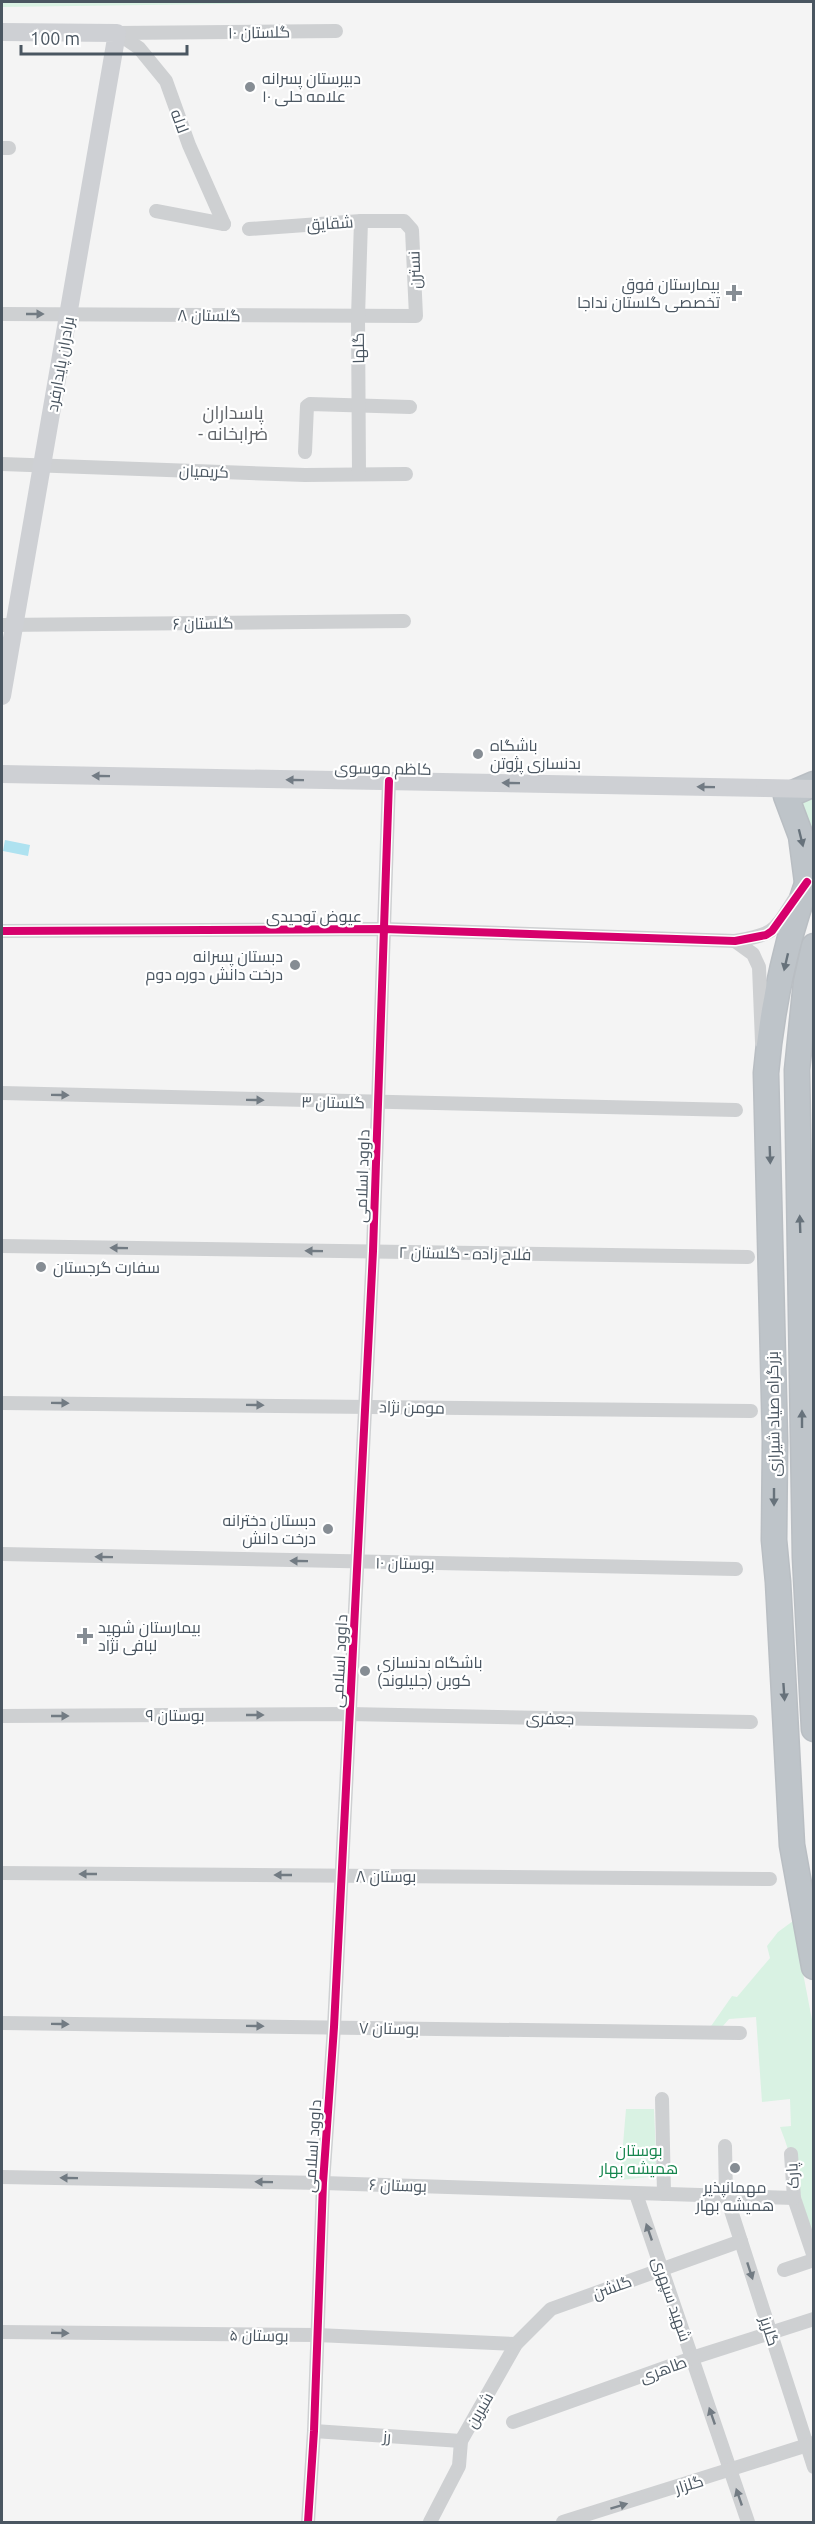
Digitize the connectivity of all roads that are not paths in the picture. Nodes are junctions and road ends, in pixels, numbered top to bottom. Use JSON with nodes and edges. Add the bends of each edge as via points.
{"nodes":[{"id":1,"x":336,"y":31,"type":"dead end"},
{"id":2,"x":2,"y":32,"type":"edge"},
{"id":3,"x":117,"y":33,"type":"junction"},
{"id":4,"x":156,"y":211,"type":"dead end"},
{"id":5,"x":361,"y":221,"type":"junction"},
{"id":6,"x":410,"y":224,"type":"joint"},
{"id":7,"x":249,"y":229,"type":"dead end"},
{"id":8,"x":2,"y":314,"type":"edge"},
{"id":9,"x":69,"y":314,"type":"junction"},
{"id":10,"x":416,"y":316,"type":"joint"},
{"id":11,"x":358,"y":317,"type":"junction"},
{"id":12,"x":358,"y":406,"type":"junction"},
{"id":13,"x":410,"y":407,"type":"dead end"},
{"id":14,"x":305,"y":452,"type":"dead end"},
{"id":15,"x":2,"y":464,"type":"edge"},
{"id":16,"x":43,"y":465,"type":"junction"},
{"id":17,"x":359,"y":474,"type":"junction"},
{"id":18,"x":406,"y":474,"type":"dead end"},
{"id":19,"x":404,"y":621,"type":"dead end"},
{"id":20,"x":7,"y":625,"type":"edge"},
{"id":21,"x":2,"y":696,"type":"edge"},
{"id":22,"x":2,"y":774,"type":"edge"},
{"id":23,"x":389,"y":781,"type":"junction"},
{"id":24,"x":813,"y":784,"type":"edge"},
{"id":25,"x":813,"y":789,"type":"edge"},
{"id":26,"x":810,"y":874,"type":"edge"},
{"id":27,"x":383,"y":929,"type":"junction"},
{"id":28,"x":2,"y":931,"type":"edge"},
{"id":29,"x":735,"y":941,"type":"junction"},
{"id":30,"x":813,"y":946,"type":"edge"},
{"id":31,"x":808,"y":1006,"type":"edge"},
{"id":32,"x":766,"y":1073,"type":"junction"},
{"id":33,"x":2,"y":1094,"type":"edge"},
{"id":34,"x":378,"y":1103,"type":"junction"},
{"id":35,"x":736,"y":1110,"type":"dead end"},
{"id":36,"x":2,"y":1246,"type":"edge"},
{"id":37,"x":373,"y":1251,"type":"junction"},
{"id":38,"x":748,"y":1257,"type":"dead end"},
{"id":39,"x":2,"y":1403,"type":"edge"},
{"id":40,"x":365,"y":1407,"type":"junction"},
{"id":41,"x":751,"y":1411,"type":"dead end"},
{"id":42,"x":2,"y":1554,"type":"edge"},
{"id":43,"x":357,"y":1563,"type":"junction"},
{"id":44,"x":736,"y":1569,"type":"dead end"},
{"id":45,"x":349,"y":1714,"type":"junction"},
{"id":46,"x":2,"y":1716,"type":"edge"},
{"id":47,"x":751,"y":1722,"type":"dead end"},
{"id":48,"x":813,"y":1729,"type":"edge"},
{"id":49,"x":2,"y":1873,"type":"edge"},
{"id":50,"x":341,"y":1875,"type":"junction"},
{"id":51,"x":770,"y":1879,"type":"dead end"},
{"id":52,"x":813,"y":1967,"type":"edge"},
{"id":53,"x":2,"y":2023,"type":"edge"},
{"id":54,"x":334,"y":2027,"type":"junction"},
{"id":55,"x":740,"y":2032,"type":"dead end"},
{"id":56,"x":662,"y":2099,"type":"dead end"},
{"id":57,"x":725,"y":2146,"type":"dead end"},
{"id":58,"x":791,"y":2154,"type":"dead end"},
{"id":59,"x":2,"y":2177,"type":"edge"},
{"id":60,"x":322,"y":2183,"type":"junction"},
{"id":61,"x":636,"y":2194,"type":"junction"},
{"id":62,"x":664,"y":2194,"type":"junction"},
{"id":63,"x":726,"y":2195,"type":"junction"},
{"id":64,"x":794,"y":2198,"type":"junction"},
{"id":65,"x":741,"y":2241,"type":"junction"},
{"id":66,"x":813,"y":2259,"type":"edge"},
{"id":67,"x":662,"y":2269,"type":"junction"},
{"id":68,"x":784,"y":2270,"type":"dead end"},
{"id":69,"x":551,"y":2309,"type":"joint"},
{"id":70,"x":813,"y":2319,"type":"edge"},
{"id":71,"x":2,"y":2332,"type":"edge"},
{"id":72,"x":771,"y":2333,"type":"junction"},
{"id":73,"x":317,"y":2335,"type":"junction"},
{"id":74,"x":516,"y":2344,"type":"junction"},
{"id":75,"x":692,"y":2358,"type":"junction"},
{"id":76,"x":513,"y":2422,"type":"dead end"},
{"id":77,"x":314,"y":2431,"type":"junction"},
{"id":78,"x":460,"y":2441,"type":"junction"},
{"id":79,"x":810,"y":2445,"type":"edge"},
{"id":80,"x":813,"y":2467,"type":"edge"},
{"id":81,"x":730,"y":2472,"type":"junction"},
{"id":82,"x":308,"y":2523,"type":"edge"},
{"id":83,"x":430,"y":2523,"type":"edge"},
{"id":84,"x":563,"y":2523,"type":"edge"},
{"id":85,"x":748,"y":2523,"type":"edge"}],
"edges":[{"from":1,"to":3,"type":"street","name":"گلستان ۱۰"},
{"from":2,"to":3,"type":"main road","name":"گلستان ۱۰"},
{"from":3,"to":4,"type":"street","name":"لاله","via":[[139,48],[166,81],[189,146],[224,224]]},
{"from":3,"to":9,"type":"main road","name":"برادران پایدارفرد"},
{"from":5,"to":6,"type":"street","name":"شقایق"},
{"from":5,"to":7,"type":"street","name":"شقایق"},
{"from":5,"to":11,"type":"street","name":"گلها"},
{"from":6,"to":10,"type":"street","name":"نسترن"},
{"from":8,"to":9,"type":"street","name":"گلستان ۸","one_way":true},
{"from":9,"to":11,"type":"street","name":"گلستان ۸"},
{"from":9,"to":16,"type":"main road","name":"برادران پایدارفرد"},
{"from":10,"to":11,"type":"street","name":"گلستان ۸"},
{"from":11,"to":12,"type":"street","name":"گلها"},
{"from":12,"to":13,"type":"street"},
{"from":12,"to":14,"type":"street","via":[[307,406]]},
{"from":12,"to":17,"type":"street","name":"گلها"},
{"from":15,"to":16,"type":"street","name":"کریمیان"},
{"from":16,"to":17,"type":"street","name":"کریمیان"},
{"from":16,"to":20,"type":"main road","name":"برادران پایدارفرد"},
{"from":17,"to":18,"type":"street","name":"کریمیان"},
{"from":19,"to":20,"type":"street","name":"گلستان ۶"},
{"from":20,"to":21,"type":"main road","name":"برادران پایدارفرد"},
{"from":23,"to":22,"type":"main road","name":"کاظم موسوی","one_way":true},
{"from":25,"to":23,"type":"main road","name":"کاظم موسوی","one_way":true,"bridge":true},
{"from":23,"to":27,"type":"street","name":"داوود اسلامی"},
{"from":24,"to":26,"type":"highway","one_way":true,"via":[[786,796]]},
{"from":26,"to":29,"type":"street","name":"عیوض توحیدی","via":[[772,931]]},
{"from":26,"to":32,"type":"highway","name":"بزرگراه صیاد شیرازی","one_way":true,"via":[[770,1028]]},
{"from":27,"to":28,"type":"street","name":"عیوض توحیدی"},
{"from":27,"to":29,"type":"street","name":"عیوض توحیدی"},
{"from":27,"to":34,"type":"street","name":"داوود اسلامی"},
{"from":29,"to":32,"type":"street","via":[[753,954],[759,967],[759,1024]]},
{"from":30,"to":31,"type":"highway","name":"بزرگراه صیاد شیرازی"},
{"from":48,"to":31,"type":"highway","name":"بزرگراه صیاد شیرازی","one_way":true,"via":[[805,1557],[797,1070]]},
{"from":32,"to":52,"type":"highway","name":"بزرگراه صیاد شیرازی","one_way":true,"via":[[774,1539],[792,1845]]},
{"from":33,"to":34,"type":"street","name":"گلستان ۳","one_way":true},
{"from":34,"to":35,"type":"street","name":"گلستان ۳"},
{"from":34,"to":37,"type":"street","name":"داوود اسلامی"},
{"from":37,"to":36,"type":"street","name":"فلاح زاده - گلستان ۲","one_way":true},
{"from":37,"to":38,"type":"street","name":"فلاح زاده - گلستان ۲"},
{"from":37,"to":40,"type":"street","name":"داوود اسلامی"},
{"from":39,"to":40,"type":"street","name":"مومن نژاد","one_way":true},
{"from":40,"to":41,"type":"street","name":"مومن نژاد"},
{"from":40,"to":43,"type":"street","name":"داوود اسلامی"},
{"from":43,"to":42,"type":"street","name":"بوستان ۱۰","one_way":true},
{"from":43,"to":44,"type":"street","name":"بوستان ۱۰"},
{"from":43,"to":45,"type":"street","name":"داوود اسلامی"},
{"from":46,"to":45,"type":"street","name":"بوستان ۹","one_way":true},
{"from":45,"to":47,"type":"street","name":"جعفری"},
{"from":45,"to":50,"type":"street","name":"داوود اسلامی"},
{"from":50,"to":49,"type":"street","name":"بوستان ۸","one_way":true},
{"from":50,"to":51,"type":"street","name":"بوستان ۸"},
{"from":50,"to":54,"type":"street","name":"داوود اسلامی"},
{"from":53,"to":54,"type":"street","name":"بوستان ۷","one_way":true},
{"from":54,"to":55,"type":"street","name":"بوستان ۷"},
{"from":54,"to":60,"type":"street","name":"داوود اسلامی"},
{"from":56,"to":62,"type":"street"},
{"from":57,"to":63,"type":"street","name":"گلریز"},
{"from":58,"to":64,"type":"street","name":"پارک"},
{"from":60,"to":59,"type":"street","name":"بوستان ۶","one_way":true},
{"from":60,"to":61,"type":"street","name":"بوستان ۶"},
{"from":60,"to":73,"type":"street","name":"داوود اسلامی"},
{"from":61,"to":62,"type":"street","name":"بوستان ۶"},
{"from":67,"to":61,"type":"street","name":"شهید سپهری","one_way":true},
{"from":62,"to":63,"type":"street","name":"بوستان ۶"},
{"from":63,"to":64,"type":"street","name":"بوستان ۶"},
{"from":63,"to":65,"type":"street","name":"گلریز"},
{"from":64,"to":66,"type":"street","name":"پارک"},
{"from":65,"to":67,"type":"street","name":"گلشن"},
{"from":65,"to":72,"type":"street","name":"گلریز","one_way":true},
{"from":66,"to":68,"type":"street"},
{"from":67,"to":69,"type":"street","name":"گلشن"},
{"from":67,"to":75,"type":"street","name":"شهید سپهری"},
{"from":69,"to":74,"type":"street","name":"شیرین"},
{"from":70,"to":72,"type":"street","name":"طاهری"},
{"from":71,"to":73,"type":"street","name":"بوستان ۵","one_way":true},
{"from":72,"to":75,"type":"street","name":"طاهری"},
{"from":72,"to":79,"type":"street","name":"گلریز"},
{"from":73,"to":74,"type":"street","name":"بوستان ۵"},
{"from":73,"to":77,"type":"street","name":"داوود اسلامی"},
{"from":74,"to":78,"type":"street","name":"شیرین"},
{"from":75,"to":76,"type":"street","name":"طاهری"},
{"from":81,"to":75,"type":"street","name":"شهید سپهری","one_way":true},
{"from":77,"to":78,"type":"street","name":"رز"},
{"from":77,"to":82,"type":"street","name":"داوود اسلامی"},
{"from":78,"to":83,"type":"street","name":"شیرین","via":[[459,2466]]},
{"from":79,"to":80,"type":"street","name":"گلریز"},
{"from":79,"to":81,"type":"street","name":"گلزار"},
{"from":84,"to":81,"type":"street","name":"گلزار","one_way":true},
{"from":85,"to":81,"type":"street","name":"شهید سپهری","one_way":true}]}
